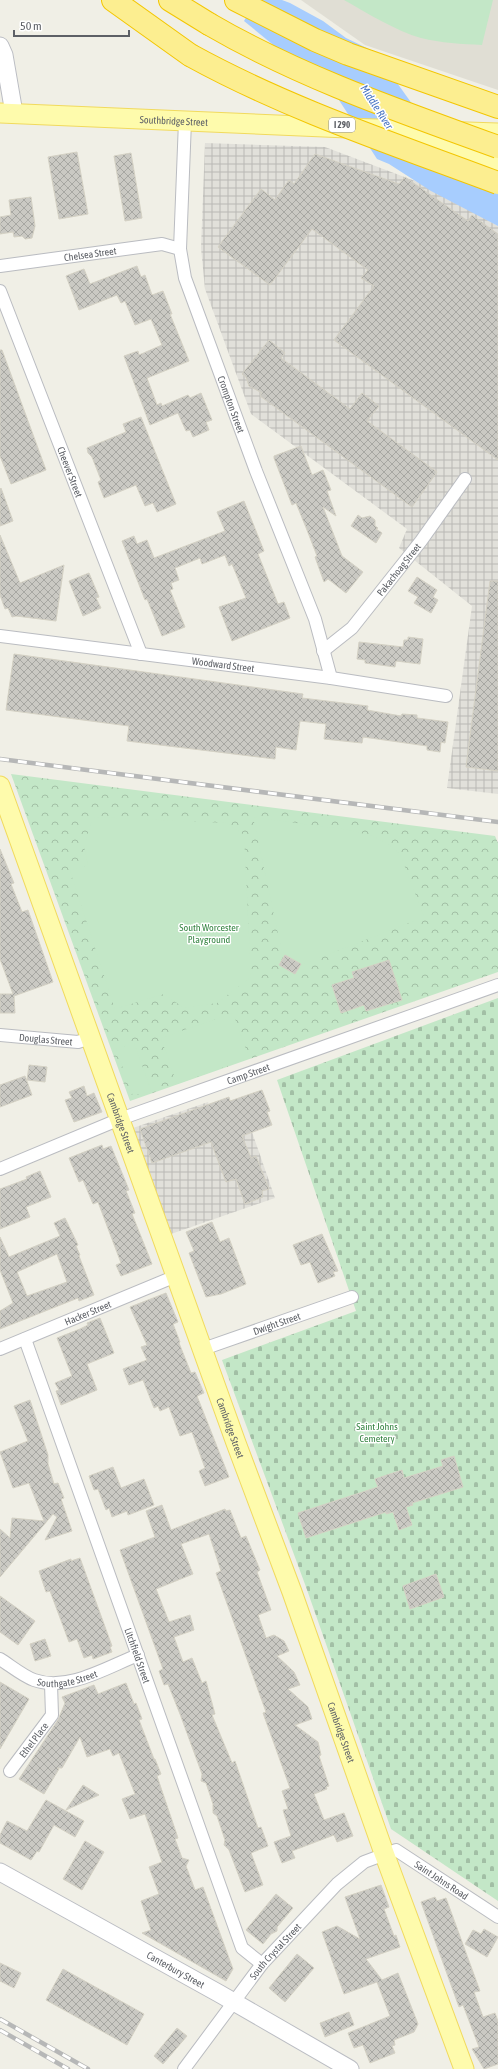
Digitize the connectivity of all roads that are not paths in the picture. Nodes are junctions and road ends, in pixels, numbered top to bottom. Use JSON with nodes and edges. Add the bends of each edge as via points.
{"nodes":[{"id":1,"x":113,"y":0,"type":"edge"},
{"id":2,"x":170,"y":0,"type":"edge"},
{"id":3,"x":236,"y":0,"type":"edge"},
{"id":4,"x":0,"y":46,"type":"edge"},
{"id":5,"x":498,"y":107,"type":"edge"},
{"id":6,"x":7,"y":113,"type":"edge"},
{"id":7,"x":185,"y":121,"type":"junction"},
{"id":8,"x":347,"y":128,"type":"junction"},
{"id":9,"x":498,"y":133,"type":"edge"},
{"id":10,"x":498,"y":147,"type":"edge"},
{"id":11,"x":498,"y":165,"type":"edge"},
{"id":12,"x":498,"y":183,"type":"edge"},
{"id":13,"x":180,"y":249,"type":"junction"},
{"id":14,"x":0,"y":266,"type":"edge"},
{"id":15,"x":0,"y":291,"type":"edge"},
{"id":16,"x":465,"y":479,"type":"dead end"},
{"id":17,"x":0,"y":636,"type":"edge"},
{"id":18,"x":323,"y":651,"type":"junction"},
{"id":19,"x":141,"y":654,"type":"junction"},
{"id":20,"x":331,"y":678,"type":"junction"},
{"id":21,"x":446,"y":696,"type":"dead end"},
{"id":22,"x":0,"y":786,"type":"edge"},
{"id":23,"x":5,"y":813,"type":"edge"},
{"id":24,"x":498,"y":985,"type":"edge"},
{"id":25,"x":0,"y":1035,"type":"edge"},
{"id":26,"x":90,"y":1038,"type":"junction"},
{"id":27,"x":120,"y":1119,"type":"junction"},
{"id":28,"x":0,"y":1169,"type":"edge"},
{"id":29,"x":176,"y":1276,"type":"junction"},
{"id":30,"x":352,"y":1297,"type":"dead end"},
{"id":31,"x":25,"y":1339,"type":"junction"},
{"id":32,"x":0,"y":1349,"type":"edge"},
{"id":33,"x":203,"y":1350,"type":"junction"},
{"id":34,"x":138,"y":1655,"type":"junction"},
{"id":35,"x":0,"y":1659,"type":"edge"},
{"id":36,"x":51,"y":1684,"type":"junction"},
{"id":37,"x":10,"y":1771,"type":"dead end"},
{"id":38,"x":384,"y":1854,"type":"junction"},
{"id":39,"x":0,"y":1872,"type":"edge"},
{"id":40,"x":498,"y":1916,"type":"edge"},
{"id":41,"x":262,"y":1964,"type":"junction"},
{"id":42,"x":233,"y":2002,"type":"junction"},
{"id":43,"x":184,"y":2069,"type":"edge"},
{"id":44,"x":350,"y":2069,"type":"edge"},
{"id":45,"x":464,"y":2069,"type":"edge"}],
"edges":[{"from":1,"to":12,"type":"highway","number":"I 290","bridge":true,"via":[[190,55],[251,86],[316,115]]},
{"from":2,"to":10,"type":"highway","bridge":true,"via":[[246,46],[319,79]]},
{"from":3,"to":5,"type":"highway","via":[[315,40],[412,78]]},
{"from":4,"to":6,"type":"street","via":[[4,55]]},
{"from":6,"to":7,"type":"main road","name":"Southbridge Street"},
{"from":7,"to":8,"type":"main road","name":"Southbridge Street"},
{"from":7,"to":13,"type":"street","name":"Crompton Street"},
{"from":8,"to":9,"type":"main road","name":"Southbridge Street","bridge":true},
{"from":8,"to":11,"type":"main road","name":"Southbridge Street","bridge":true,"via":[[409,137],[454,149]]},
{"from":13,"to":14,"type":"street","name":"Chelsea Street","via":[[162,244]]},
{"from":13,"to":18,"type":"street","name":"Crompton Street","via":[[185,278],[256,471],[315,619]]},
{"from":15,"to":19,"type":"street","name":"Cheever Street"},
{"from":16,"to":18,"type":"street","name":"Pakachoag Street","via":[[422,541],[352,628]]},
{"from":17,"to":19,"type":"street","name":"Woodward Street"},
{"from":18,"to":20,"type":"street","name":"Crompton Street"},
{"from":19,"to":20,"type":"street","name":"Woodward Street"},
{"from":20,"to":21,"type":"street","name":"Woodward Street"},
{"from":22,"to":23,"type":"main road","name":"Cambridge Street"},
{"from":23,"to":26,"type":"main road","name":"Cambridge Street"},
{"from":24,"to":27,"type":"street","name":"Camp Street"},
{"from":25,"to":26,"type":"street","name":"Douglas Street","via":[[78,1042]]},
{"from":26,"to":27,"type":"main road","name":"Cambridge Street"},
{"from":27,"to":28,"type":"street","name":"Camp Street"},
{"from":27,"to":29,"type":"main road","name":"Cambridge Street"},
{"from":29,"to":31,"type":"street","name":"Hacker Street"},
{"from":29,"to":33,"type":"main road","name":"Cambridge Street"},
{"from":30,"to":33,"type":"street","name":"Dwight Street"},
{"from":31,"to":32,"type":"street","name":"Hacker Street"},
{"from":31,"to":34,"type":"street","name":"Litchfield Street"},
{"from":33,"to":38,"type":"main road","name":"Cambridge Street"},
{"from":34,"to":36,"type":"street","name":"Southgate Street","via":[[76,1680]]},
{"from":34,"to":41,"type":"street","name":"Litchfield Street","via":[[242,1948]]},
{"from":35,"to":36,"type":"street","name":"Southgate Street","via":[[33,1680]]},
{"from":36,"to":37,"type":"street","name":"Ethel Place","via":[[52,1715]]},
{"from":38,"to":40,"type":"street","name":"Saint Johns Road","via":[[396,1850]]},
{"from":38,"to":41,"type":"street","name":"South Crystal Street","via":[[364,1862],[337,1884]]},
{"from":38,"to":45,"type":"main road","name":"Cambridge Street"},
{"from":39,"to":42,"type":"street","name":"Canterbury Street"},
{"from":41,"to":42,"type":"street","name":"South Crystal Street"},
{"from":42,"to":43,"type":"street","name":"South Crystal Street"},
{"from":42,"to":44,"type":"street","name":"Canterbury Street"}]}
